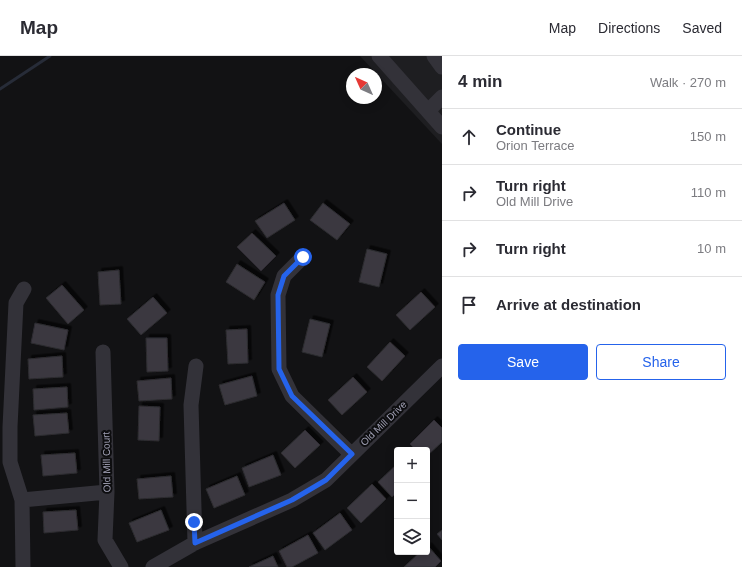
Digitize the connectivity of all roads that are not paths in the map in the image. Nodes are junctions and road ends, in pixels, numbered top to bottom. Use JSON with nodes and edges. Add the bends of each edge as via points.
{"nodes":[{"id":1,"x":379,"y":56,"type":"edge"},
{"id":2,"x":434,"y":56,"type":"edge"},
{"id":3,"x":442,"y":67,"type":"edge"},
{"id":4,"x":442,"y":97,"type":"edge"},
{"id":5,"x":428,"y":111,"type":"junction"},
{"id":6,"x":442,"y":128,"type":"edge"},
{"id":7,"x":303,"y":257,"type":"dead end"},
{"id":8,"x":24,"y":289,"type":"dead end"},
{"id":9,"x":103,"y":352,"type":"dead end"},
{"id":10,"x":196,"y":366,"type":"dead end"},
{"id":11,"x":442,"y":366,"type":"edge"},
{"id":12,"x":352,"y":454,"type":"junction"},
{"id":13,"x":107,"y":492,"type":"junction"},
{"id":14,"x":22,"y":500,"type":"junction"},
{"id":15,"x":195,"y":543,"type":"junction"},
{"id":16,"x":23,"y":567,"type":"edge"},
{"id":17,"x":121,"y":567,"type":"edge"},
{"id":18,"x":153,"y":567,"type":"edge"}],
"edges":[{"from":1,"to":5,"type":"street"},
{"from":2,"to":3,"type":"street"},
{"from":4,"to":5,"type":"street"},
{"from":5,"to":6,"type":"street"},
{"from":7,"to":12,"type":"street","via":[[284,276],[278,295],[279,369],[292,396]]},
{"from":8,"to":14,"type":"street","via":[[16,303],[10,427],[10,462]]},
{"from":9,"to":13,"type":"street","name":"Old Mill Court"},
{"from":10,"to":15,"type":"street","via":[[191,405]]},
{"from":11,"to":12,"type":"street","name":"Old Mill Drive"},
{"from":12,"to":15,"type":"street","name":"Old Mill Drive","via":[[326,480],[292,500]]},
{"from":13,"to":14,"type":"street"},
{"from":13,"to":17,"type":"street","name":"Old Mill Court","via":[[105,540]]},
{"from":14,"to":16,"type":"street"},
{"from":15,"to":18,"type":"street","name":"Old Mill Drive"}]}
